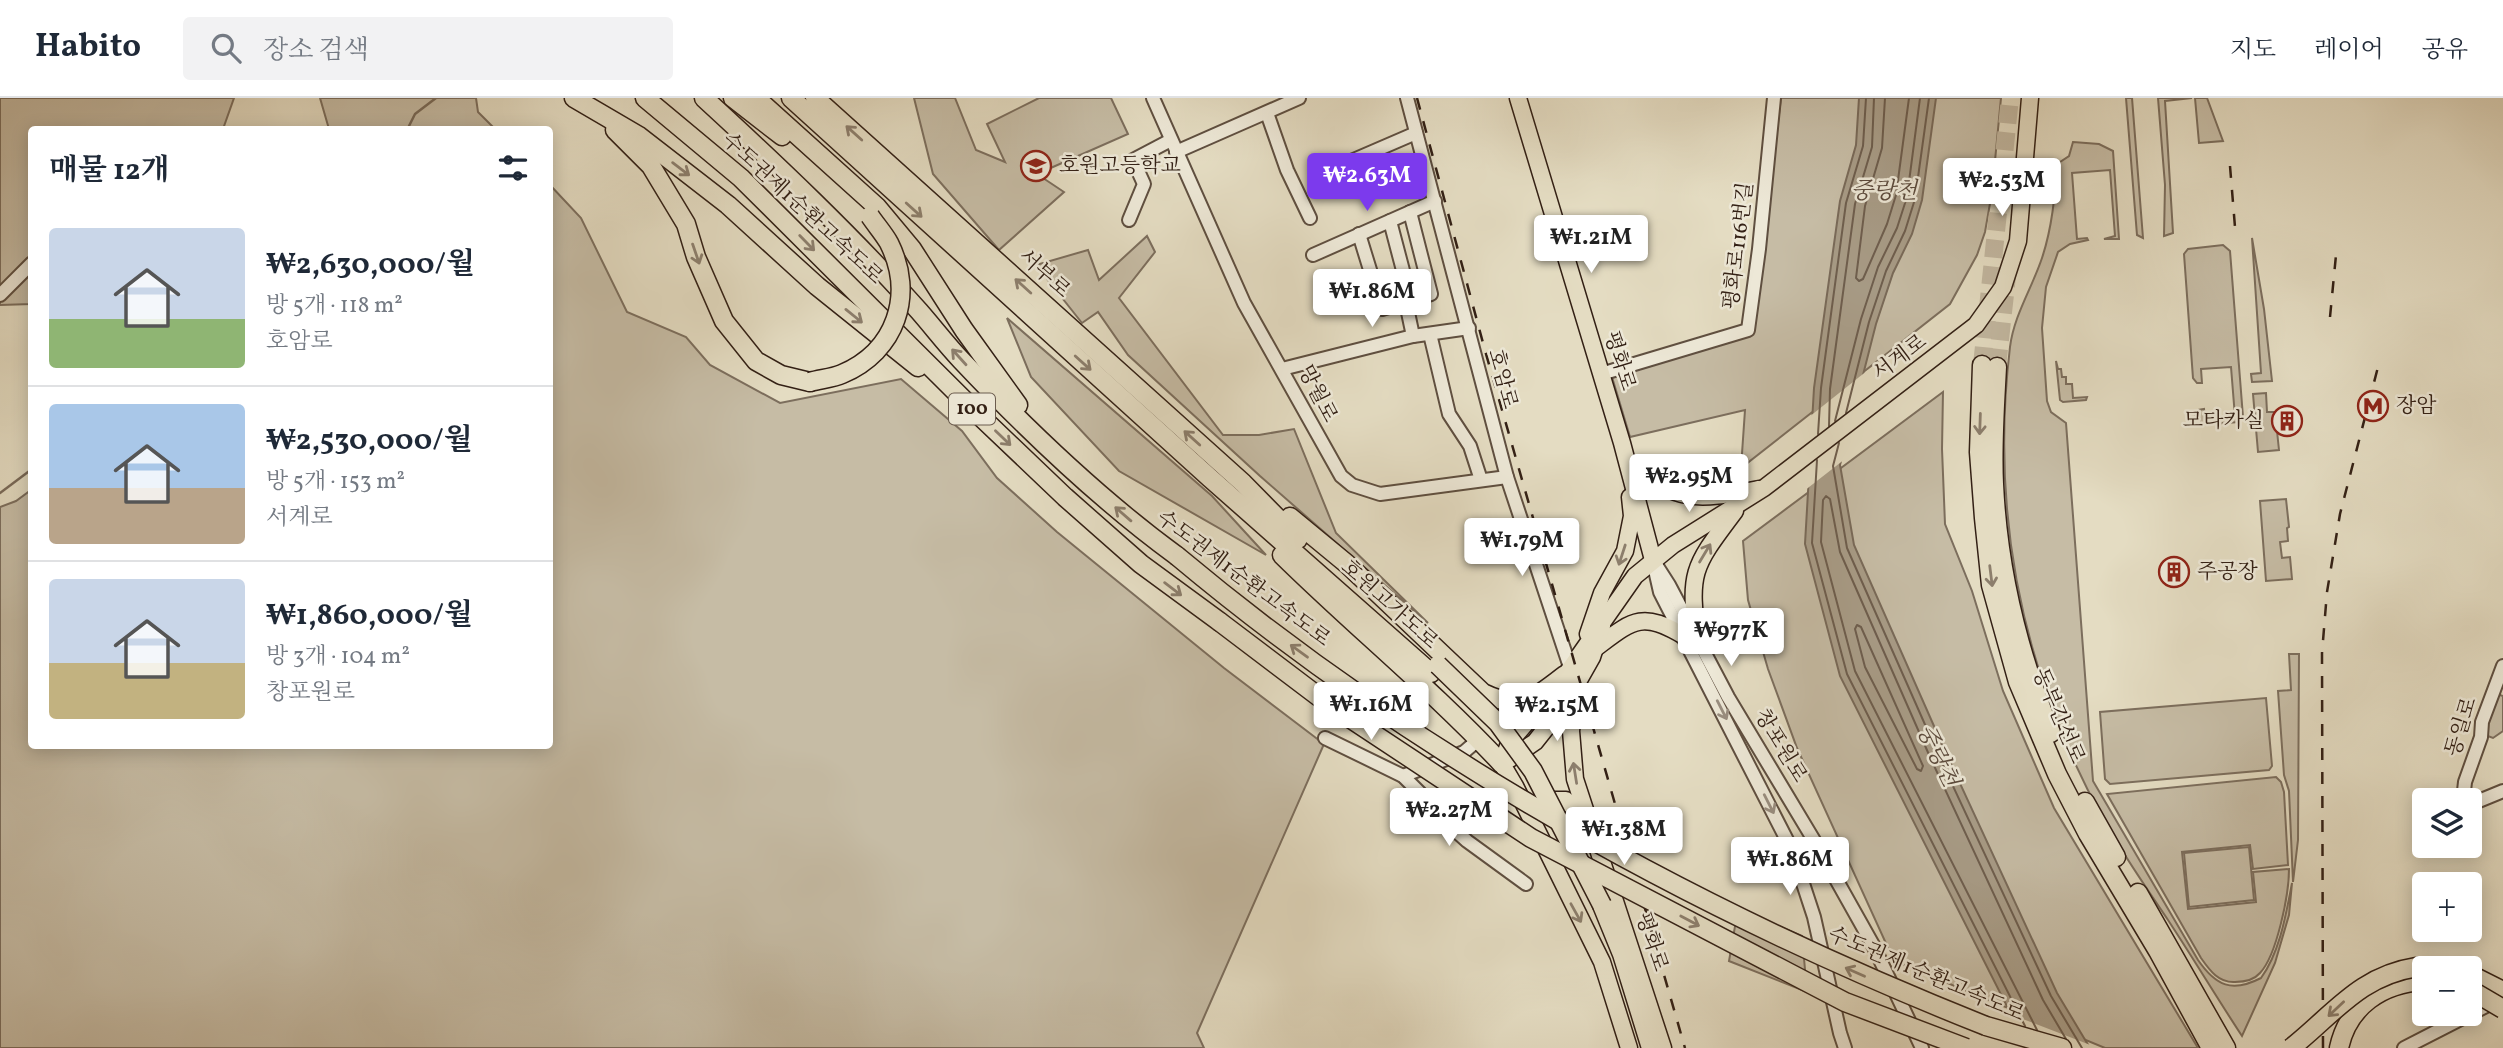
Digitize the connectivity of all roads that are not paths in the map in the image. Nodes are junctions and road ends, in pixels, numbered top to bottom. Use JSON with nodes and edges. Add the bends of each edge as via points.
{"nodes":[{"id":1,"x":574,"y":98,"type":"edge"},
{"id":2,"x":645,"y":98,"type":"edge"},
{"id":3,"x":704,"y":98,"type":"edge"},
{"id":4,"x":733,"y":98,"type":"edge"},
{"id":5,"x":756,"y":98,"type":"edge"},
{"id":6,"x":791,"y":98,"type":"edge"},
{"id":7,"x":815,"y":98,"type":"edge"},
{"id":8,"x":1153,"y":98,"type":"edge"},
{"id":9,"x":1299,"y":98,"type":"edge"},
{"id":10,"x":1407,"y":98,"type":"edge"},
{"id":11,"x":1518,"y":98,"type":"edge"},
{"id":12,"x":1774,"y":98,"type":"edge"},
{"id":13,"x":2030,"y":98,"type":"edge"},
{"id":14,"x":1267,"y":113,"type":"junction"},
{"id":15,"x":623,"y":132,"type":"junction"},
{"id":16,"x":1416,"y":132,"type":"junction"},
{"id":17,"x":1174,"y":146,"type":"junction"},
{"id":18,"x":1321,"y":174,"type":"dead end"},
{"id":19,"x":1434,"y":201,"type":"junction"},
{"id":20,"x":1410,"y":212,"type":"junction"},
{"id":21,"x":1310,"y":218,"type":"dead end"},
{"id":22,"x":1129,"y":220,"type":"dead end"},
{"id":23,"x":1390,"y":221,"type":"junction"},
{"id":24,"x":1359,"y":234,"type":"junction"},
{"id":25,"x":1313,"y":255,"type":"dead end"},
{"id":26,"x":28,"y":267,"type":"edge"},
{"id":27,"x":0,"y":295,"type":"edge"},
{"id":28,"x":1408,"y":302,"type":"junction"},
{"id":29,"x":1469,"y":328,"type":"junction"},
{"id":30,"x":1430,"y":334,"type":"junction"},
{"id":31,"x":1413,"y":336,"type":"junction"},
{"id":32,"x":1282,"y":369,"type":"junction"},
{"id":33,"x":1601,"y":374,"type":"junction"},
{"id":34,"x":979,"y":415,"type":"junction"},
{"id":35,"x":1044,"y":442,"type":"junction"},
{"id":36,"x":1628,"y":463,"type":"junction"},
{"id":37,"x":1507,"y":477,"type":"junction"},
{"id":38,"x":1210,"y":478,"type":"junction"},
{"id":39,"x":1481,"y":481,"type":"junction"},
{"id":40,"x":1243,"y":484,"type":"junction"},
{"id":41,"x":1764,"y":488,"type":"junction"},
{"id":42,"x":1743,"y":502,"type":"junction"},
{"id":43,"x":1653,"y":560,"type":"junction"},
{"id":44,"x":1691,"y":639,"type":"junction"},
{"id":45,"x":1590,"y":646,"type":"junction"},
{"id":46,"x":2503,"y":666,"type":"edge"},
{"id":47,"x":1434,"y":669,"type":"junction"},
{"id":48,"x":1566,"y":679,"type":"junction"},
{"id":49,"x":1483,"y":693,"type":"junction"},
{"id":50,"x":1454,"y":716,"type":"junction"},
{"id":51,"x":1325,"y":738,"type":"dead end"},
{"id":52,"x":1478,"y":740,"type":"junction"},
{"id":53,"x":1502,"y":764,"type":"junction"},
{"id":54,"x":1403,"y":776,"type":"junction"},
{"id":55,"x":2464,"y":788,"type":"edge"},
{"id":56,"x":2503,"y":790,"type":"edge"},
{"id":57,"x":2482,"y":799,"type":"edge"},
{"id":58,"x":1592,"y":831,"type":"junction"},
{"id":59,"x":1548,"y":855,"type":"junction"},
{"id":60,"x":1526,"y":884,"type":"dead end"},
{"id":61,"x":1597,"y":908,"type":"junction"},
{"id":62,"x":2412,"y":968,"type":"edge"},
{"id":63,"x":2482,"y":980,"type":"edge"},
{"id":64,"x":2412,"y":983,"type":"edge"},
{"id":65,"x":2503,"y":991,"type":"edge"},
{"id":66,"x":2482,"y":997,"type":"edge"},
{"id":67,"x":2503,"y":998,"type":"edge"},
{"id":68,"x":2503,"y":1009,"type":"edge"},
{"id":69,"x":1986,"y":1026,"type":"junction"},
{"id":70,"x":1629,"y":1048,"type":"edge"},
{"id":71,"x":1640,"y":1048,"type":"edge"},
{"id":72,"x":1651,"y":1048,"type":"edge"},
{"id":73,"x":1663,"y":1048,"type":"edge"},
{"id":74,"x":1845,"y":1048,"type":"edge"},
{"id":75,"x":1922,"y":1048,"type":"edge"},
{"id":76,"x":1966,"y":1048,"type":"edge"},
{"id":77,"x":2044,"y":1048,"type":"edge"},
{"id":78,"x":2062,"y":1048,"type":"edge"},
{"id":79,"x":2211,"y":1048,"type":"edge"},
{"id":80,"x":2226,"y":1048,"type":"edge"},
{"id":81,"x":2291,"y":1048,"type":"edge"},
{"id":82,"x":2339,"y":1048,"type":"edge"},
{"id":83,"x":2404,"y":1048,"type":"edge"}],
"edges":[{"from":1,"to":15,"type":"highway"},
{"from":2,"to":34,"type":"highway","name":"수도권제1순환고속도로","number":"100","one_way":true,"via":[[741,178]]},
{"from":35,"to":3,"type":"highway","name":"수도권제1순환고속도로","number":"100","one_way":true,"via":[[818,206]]},
{"from":15,"to":4,"type":"highway","one_way":true,"bridge":true,"via":[[651,166],[686,225],[724,321],[756,360],[781,375],[810,382],[842,374],[885,344],[895,323],[900,277],[888,243],[870,216],[785,138]]},
{"from":5,"to":35,"type":"highway","via":[[877,207],[904,239]]},
{"from":6,"to":38,"type":"highway","name":"서부로","one_way":true},
{"from":40,"to":7,"type":"highway","name":"서부로","one_way":true},
{"from":8,"to":17,"type":"street","name":"망월로"},
{"from":9,"to":14,"type":"street"},
{"from":10,"to":16,"type":"street","name":"호암로"},
{"from":11,"to":33,"type":"main road","name":"평화로"},
{"from":12,"to":33,"type":"street","name":"평화로116번길","via":[[1748,330]]},
{"from":13,"to":41,"type":"main road","name":"서계로","via":[[2016,248],[2003,287],[1962,337]]},
{"from":14,"to":17,"type":"street"},
{"from":14,"to":21,"type":"street"},
{"from":15,"to":34,"type":"highway","one_way":true,"via":[[639,136],[729,205],[817,286]]},
{"from":16,"to":18,"type":"street"},
{"from":16,"to":19,"type":"street","name":"호암로"},
{"from":17,"to":22,"type":"street","via":[[1133,160],[1144,184]]},
{"from":17,"to":32,"type":"street","name":"망월로","via":[[1244,303]]},
{"from":19,"to":20,"type":"street"},
{"from":19,"to":29,"type":"street","name":"호암로"},
{"from":20,"to":23,"type":"street"},
{"from":20,"to":28,"type":"street","via":[[1432,294]]},
{"from":23,"to":24,"type":"street"},
{"from":23,"to":28,"type":"street"},
{"from":24,"to":25,"type":"street"},
{"from":24,"to":28,"type":"street","via":[[1382,309]]},
{"from":26,"to":27,"type":"street"},
{"from":28,"to":31,"type":"street"},
{"from":29,"to":30,"type":"street"},
{"from":29,"to":37,"type":"street","name":"호암로"},
{"from":30,"to":31,"type":"street"},
{"from":30,"to":39,"type":"street","via":[[1449,414],[1470,446]]},
{"from":31,"to":32,"type":"street"},
{"from":32,"to":39,"type":"street","name":"망월로","via":[[1334,466],[1352,485],[1380,494]]},
{"from":33,"to":36,"type":"main road","name":"평화로"},
{"from":34,"to":76,"type":"highway","name":"수도권제1순환고속도로","number":"100","one_way":true,"bridge":true,"via":[[1141,564],[1347,716],[1531,838],[1845,1002]]},
{"from":69,"to":35,"type":"highway","name":"수도권제1순환고속도로","number":"100","one_way":true,"bridge":true,"via":[[1770,933],[1663,878],[1440,749],[1258,621],[1126,518]]},
{"from":36,"to":41,"type":"main road","via":[[1657,485],[1696,498]]},
{"from":36,"to":43,"type":"main road","name":"평화로"},
{"from":36,"to":45,"type":"main road","one_way":true,"via":[[1632,516],[1625,551],[1602,593]]},
{"from":37,"to":39,"type":"street","name":"망월로"},
{"from":37,"to":48,"type":"street","name":"호암로"},
{"from":38,"to":47,"type":"highway","name":"호원고가도로"},
{"from":38,"to":50,"type":"highway","via":[[1313,586]]},
{"from":40,"to":47,"type":"highway","name":"호원고가도로"},
{"from":40,"to":49,"type":"highway","via":[[1347,564]]},
{"from":41,"to":42,"type":"main road","name":"서계로"},
{"from":42,"to":43,"type":"main road","name":"서계로"},
{"from":44,"to":42,"type":"main road","one_way":true,"via":[[1695,573]]},
{"from":43,"to":44,"type":"street","name":"창포원로","via":[[1669,584]]},
{"from":43,"to":45,"type":"main road","name":"평화로","via":[[1634,576]]},
{"from":44,"to":45,"type":"main road","via":[[1661,622],[1641,621]]},
{"from":44,"to":74,"type":"street","name":"창포원로","one_way":true,"via":[[1792,850],[1814,917]]},
{"from":44,"to":75,"type":"street","name":"창포원로","via":[[1818,847],[1867,934]]},
{"from":45,"to":48,"type":"main road","name":"평화로"},
{"from":46,"to":55,"type":"street","name":"동일로"},
{"from":47,"to":61,"type":"highway","name":"호원고가도로","bridge":true,"via":[[1509,756]]},
{"from":48,"to":49,"type":"highway","via":[[1523,703],[1499,701]]},
{"from":48,"to":53,"type":"main road","name":"평화로","via":[[1509,743]]},
{"from":48,"to":53,"type":"main road","via":[[1549,706],[1559,708],[1566,703],[1530,748]]},
{"from":58,"to":48,"type":"main road","name":"평화로","one_way":true,"via":[[1575,779]]},
{"from":49,"to":50,"type":"highway","via":[[1483,701],[1471,716]]},
{"from":50,"to":52,"type":"highway"},
{"from":51,"to":54,"type":"street"},
{"from":52,"to":53,"type":"highway"},
{"from":52,"to":54,"type":"street","via":[[1464,752]]},
{"from":53,"to":59,"type":"main road"},
{"from":54,"to":60,"type":"street","via":[[1467,842]]},
{"from":56,"to":57,"type":"street"},
{"from":58,"to":59,"type":"main road","via":[[1566,800],[1545,804],[1541,811],[1549,837]]},
{"from":58,"to":73,"type":"main road","name":"평화로"},
{"from":59,"to":70,"type":"main road","one_way":true,"via":[[1602,962]]},
{"from":61,"to":71,"type":"highway","name":"호원고가도로"},
{"from":61,"to":72,"type":"highway","name":"호원고가도로","via":[[1622,954]]},
{"from":62,"to":81,"type":"highway","one_way":true,"bridge":true,"via":[[2377,978]]},
{"from":63,"to":65,"type":"highway"},
{"from":64,"to":82,"type":"highway","via":[[2368,999],[2349,1020]]},
{"from":66,"to":68,"type":"highway","bridge":true},
{"from":67,"to":83,"type":"street"},
{"from":69,"to":77,"type":"highway","name":"수도권제1순환고속도로","number":"100"},
{"from":69,"to":78,"type":"highway"},
{"from":80,"to":79,"type":"highway","name":"동부간선로","one_way":true,"via":[[2082,797],[2028,671],[1997,526],[1990,366],[1979,452],[1985,531],[1991,585],[2018,682],[2088,834]]}]}
